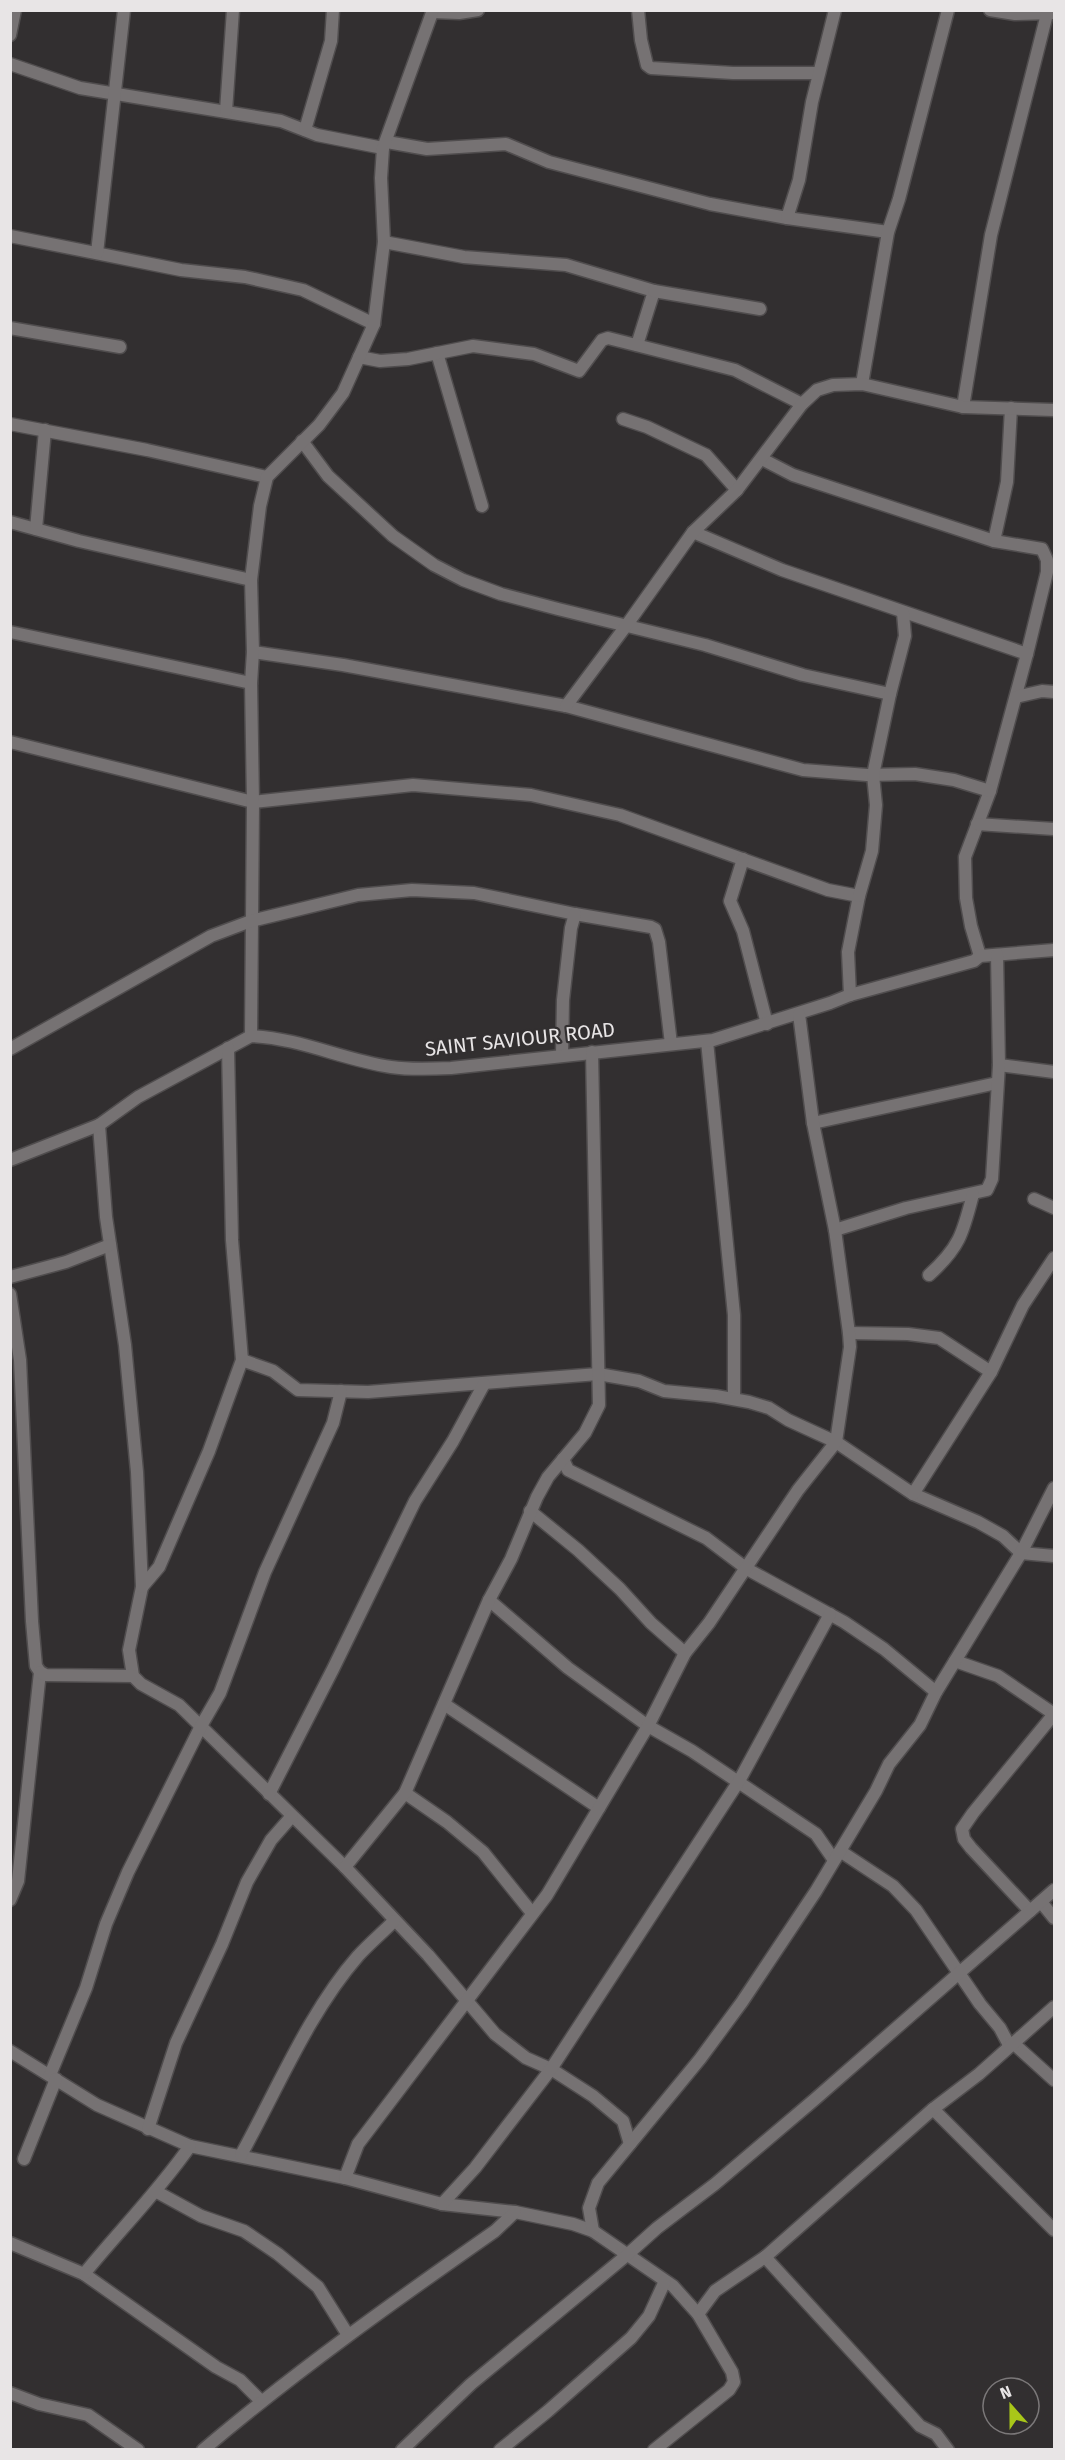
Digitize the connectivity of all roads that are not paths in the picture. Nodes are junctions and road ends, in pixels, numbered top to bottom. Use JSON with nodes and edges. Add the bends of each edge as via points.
{"nodes":[{"id":1,"x":15,"y":10,"type":"edge"},
{"id":2,"x":124,"y":10,"type":"edge"},
{"id":3,"x":233,"y":10,"type":"edge"},
{"id":4,"x":333,"y":10,"type":"edge"},
{"id":5,"x":478,"y":10,"type":"edge"},
{"id":6,"x":638,"y":10,"type":"edge"},
{"id":7,"x":835,"y":10,"type":"edge"},
{"id":8,"x":948,"y":10,"type":"edge"},
{"id":9,"x":990,"y":10,"type":"edge"},
{"id":10,"x":433,"y":11,"type":"edge"},
{"id":11,"x":1050,"y":12,"type":"edge"},
{"id":12,"x":10,"y":35,"type":"edge"},
{"id":13,"x":10,"y":64,"type":"edge"},
{"id":14,"x":819,"y":74,"type":"junction"},
{"id":15,"x":115,"y":94,"type":"junction"},
{"id":16,"x":226,"y":111,"type":"junction"},
{"id":17,"x":305,"y":130,"type":"junction"},
{"id":18,"x":385,"y":145,"type":"junction"},
{"id":19,"x":787,"y":218,"type":"junction"},
{"id":20,"x":888,"y":232,"type":"junction"},
{"id":21,"x":10,"y":236,"type":"edge"},
{"id":22,"x":384,"y":242,"type":"junction"},
{"id":23,"x":97,"y":253,"type":"junction"},
{"id":24,"x":654,"y":291,"type":"junction"},
{"id":25,"x":760,"y":309,"type":"dead end"},
{"id":26,"x":374,"y":324,"type":"junction"},
{"id":27,"x":10,"y":328,"type":"edge"},
{"id":28,"x":637,"y":345,"type":"junction"},
{"id":29,"x":120,"y":347,"type":"dead end"},
{"id":30,"x":437,"y":353,"type":"junction"},
{"id":31,"x":359,"y":357,"type":"junction"},
{"id":32,"x":862,"y":384,"type":"junction"},
{"id":33,"x":802,"y":404,"type":"junction"},
{"id":34,"x":963,"y":407,"type":"junction"},
{"id":35,"x":1011,"y":408,"type":"junction"},
{"id":36,"x":1054,"y":410,"type":"edge"},
{"id":37,"x":623,"y":419,"type":"dead end"},
{"id":38,"x":10,"y":424,"type":"edge"},
{"id":39,"x":45,"y":430,"type":"junction"},
{"id":40,"x":302,"y":441,"type":"junction"},
{"id":41,"x":762,"y":459,"type":"junction"},
{"id":42,"x":267,"y":477,"type":"junction"},
{"id":43,"x":737,"y":490,"type":"junction"},
{"id":44,"x":482,"y":506,"type":"dead end"},
{"id":45,"x":10,"y":522,"type":"edge"},
{"id":46,"x":36,"y":529,"type":"junction"},
{"id":47,"x":693,"y":532,"type":"junction"},
{"id":48,"x":994,"y":541,"type":"junction"},
{"id":49,"x":251,"y":580,"type":"junction"},
{"id":50,"x":903,"y":613,"type":"junction"},
{"id":51,"x":626,"y":626,"type":"junction"},
{"id":52,"x":10,"y":632,"type":"edge"},
{"id":53,"x":253,"y":651,"type":"junction"},
{"id":54,"x":1027,"y":654,"type":"junction"},
{"id":55,"x":251,"y":683,"type":"junction"},
{"id":56,"x":1054,"y":692,"type":"edge"},
{"id":57,"x":890,"y":694,"type":"junction"},
{"id":58,"x":1016,"y":697,"type":"junction"},
{"id":59,"x":566,"y":706,"type":"junction"},
{"id":60,"x":11,"y":745,"type":"edge"},
{"id":61,"x":873,"y":775,"type":"junction"},
{"id":62,"x":990,"y":791,"type":"junction"},
{"id":63,"x":253,"y":802,"type":"junction"},
{"id":64,"x":977,"y":824,"type":"junction"},
{"id":65,"x":1054,"y":829,"type":"edge"},
{"id":66,"x":743,"y":859,"type":"junction"},
{"id":67,"x":859,"y":896,"type":"junction"},
{"id":68,"x":575,"y":914,"type":"junction"},
{"id":69,"x":251,"y":921,"type":"junction"},
{"id":70,"x":1054,"y":950,"type":"edge"},
{"id":71,"x":997,"y":955,"type":"junction"},
{"id":72,"x":980,"y":956,"type":"junction"},
{"id":73,"x":850,"y":995,"type":"junction"},
{"id":74,"x":799,"y":1014,"type":"junction"},
{"id":75,"x":766,"y":1024,"type":"junction"},
{"id":76,"x":251,"y":1036,"type":"junction"},
{"id":77,"x":707,"y":1041,"type":"junction"},
{"id":78,"x":671,"y":1044,"type":"junction"},
{"id":79,"x":228,"y":1048,"type":"junction"},
{"id":80,"x":10,"y":1049,"type":"edge"},
{"id":81,"x":592,"y":1052,"type":"junction"},
{"id":82,"x":561,"y":1055,"type":"junction"},
{"id":83,"x":999,"y":1065,"type":"junction"},
{"id":84,"x":1054,"y":1072,"type":"edge"},
{"id":85,"x":997,"y":1083,"type":"junction"},
{"id":86,"x":813,"y":1123,"type":"junction"},
{"id":87,"x":99,"y":1125,"type":"junction"},
{"id":88,"x":10,"y":1160,"type":"edge"},
{"id":89,"x":973,"y":1194,"type":"junction"},
{"id":90,"x":1034,"y":1199,"type":"dead end"},
{"id":91,"x":1054,"y":1208,"type":"edge"},
{"id":92,"x":836,"y":1230,"type":"junction"},
{"id":93,"x":110,"y":1245,"type":"junction"},
{"id":94,"x":1054,"y":1258,"type":"edge"},
{"id":95,"x":930,"y":1275,"type":"dead end"},
{"id":96,"x":10,"y":1277,"type":"edge"},
{"id":97,"x":10,"y":1294,"type":"edge"},
{"id":98,"x":849,"y":1333,"type":"junction"},
{"id":99,"x":242,"y":1360,"type":"junction"},
{"id":100,"x":991,"y":1372,"type":"junction"},
{"id":101,"x":598,"y":1374,"type":"junction"},
{"id":102,"x":484,"y":1384,"type":"junction"},
{"id":103,"x":341,"y":1391,"type":"junction"},
{"id":104,"x":734,"y":1399,"type":"junction"},
{"id":105,"x":836,"y":1442,"type":"junction"},
{"id":106,"x":563,"y":1459,"type":"junction"},
{"id":107,"x":1054,"y":1488,"type":"edge"},
{"id":108,"x":913,"y":1494,"type":"junction"},
{"id":109,"x":530,"y":1511,"type":"junction"},
{"id":110,"x":1021,"y":1552,"type":"junction"},
{"id":111,"x":1054,"y":1556,"type":"edge"},
{"id":112,"x":747,"y":1569,"type":"junction"},
{"id":113,"x":142,"y":1587,"type":"junction"},
{"id":114,"x":489,"y":1600,"type":"junction"},
{"id":115,"x":830,"y":1614,"type":"junction"},
{"id":116,"x":685,"y":1653,"type":"junction"},
{"id":117,"x":955,"y":1661,"type":"junction"},
{"id":118,"x":40,"y":1672,"type":"junction"},
{"id":119,"x":133,"y":1676,"type":"junction"},
{"id":120,"x":936,"y":1692,"type":"junction"},
{"id":121,"x":444,"y":1704,"type":"junction"},
{"id":122,"x":1054,"y":1714,"type":"edge"},
{"id":123,"x":201,"y":1726,"type":"junction"},
{"id":124,"x":648,"y":1726,"type":"junction"},
{"id":125,"x":739,"y":1781,"type":"junction"},
{"id":126,"x":405,"y":1793,"type":"junction"},
{"id":127,"x":269,"y":1794,"type":"junction"},
{"id":128,"x":598,"y":1808,"type":"junction"},
{"id":129,"x":291,"y":1816,"type":"junction"},
{"id":130,"x":837,"y":1855,"type":"junction"},
{"id":131,"x":345,"y":1867,"type":"junction"},
{"id":132,"x":1054,"y":1890,"type":"edge"},
{"id":133,"x":10,"y":1900,"type":"edge"},
{"id":134,"x":1041,"y":1902,"type":"junction"},
{"id":135,"x":1030,"y":1911,"type":"junction"},
{"id":136,"x":532,"y":1913,"type":"junction"},
{"id":137,"x":1054,"y":1918,"type":"edge"},
{"id":138,"x":394,"y":1921,"type":"junction"},
{"id":139,"x":960,"y":1975,"type":"junction"},
{"id":140,"x":466,"y":2002,"type":"junction"},
{"id":141,"x":1054,"y":2007,"type":"edge"},
{"id":142,"x":1011,"y":2044,"type":"junction"},
{"id":143,"x":10,"y":2051,"type":"edge"},
{"id":144,"x":550,"y":2069,"type":"junction"},
{"id":145,"x":53,"y":2077,"type":"junction"},
{"id":146,"x":1054,"y":2080,"type":"edge"},
{"id":147,"x":933,"y":2109,"type":"junction"},
{"id":148,"x":148,"y":2129,"type":"junction"},
{"id":149,"x":630,"y":2144,"type":"junction"},
{"id":150,"x":190,"y":2146,"type":"junction"},
{"id":151,"x":241,"y":2155,"type":"junction"},
{"id":152,"x":24,"y":2159,"type":"dead end"},
{"id":153,"x":345,"y":2178,"type":"junction"},
{"id":154,"x":157,"y":2192,"type":"junction"},
{"id":155,"x":442,"y":2204,"type":"junction"},
{"id":156,"x":589,"y":2208,"type":"junction"},
{"id":157,"x":483,"y":2210,"type":"junction"},
{"id":158,"x":515,"y":2212,"type":"junction"},
{"id":159,"x":573,"y":2224,"type":"junction"},
{"id":160,"x":1054,"y":2230,"type":"edge"},
{"id":161,"x":495,"y":2231,"type":"junction"},
{"id":162,"x":593,"y":2231,"type":"junction"},
{"id":163,"x":10,"y":2243,"type":"edge"},
{"id":164,"x":627,"y":2255,"type":"junction"},
{"id":165,"x":765,"y":2257,"type":"junction"},
{"id":166,"x":84,"y":2274,"type":"junction"},
{"id":167,"x":665,"y":2281,"type":"junction"},
{"id":168,"x":698,"y":2314,"type":"junction"},
{"id":169,"x":348,"y":2335,"type":"junction"},
{"id":170,"x":10,"y":2393,"type":"edge"},
{"id":171,"x":261,"y":2401,"type":"junction"},
{"id":172,"x":138,"y":2450,"type":"edge"},
{"id":173,"x":203,"y":2450,"type":"edge"},
{"id":174,"x":402,"y":2450,"type":"edge"},
{"id":175,"x":500,"y":2450,"type":"edge"},
{"id":176,"x":654,"y":2450,"type":"edge"},
{"id":177,"x":948,"y":2450,"type":"edge"}],
"edges":[{"from":1,"to":12,"type":"street"},
{"from":2,"to":15,"type":"street"},
{"from":3,"to":16,"type":"street"},
{"from":4,"to":17,"type":"street","via":[[331,41]]},
{"from":5,"to":10,"type":"street"},
{"from":6,"to":14,"type":"street","via":[[641,39],[651,68]]},
{"from":7,"to":14,"type":"street"},
{"from":8,"to":20,"type":"street"},
{"from":9,"to":11,"type":"street","via":[[1015,14]]},
{"from":10,"to":18,"type":"street"},
{"from":11,"to":34,"type":"street","via":[[991,235]]},
{"from":13,"to":15,"type":"street","via":[[80,88]]},
{"from":14,"to":19,"type":"street","via":[[799,180]]},
{"from":15,"to":16,"type":"street"},
{"from":15,"to":23,"type":"street"},
{"from":16,"to":17,"type":"street","via":[[281,121]]},
{"from":17,"to":18,"type":"street"},
{"from":18,"to":19,"type":"street","via":[[427,149],[506,144],[549,162],[710,204]]},
{"from":18,"to":22,"type":"street","via":[[381,178]]},
{"from":19,"to":20,"type":"street"},
{"from":20,"to":32,"type":"street"},
{"from":21,"to":23,"type":"street"},
{"from":22,"to":24,"type":"street","via":[[464,257],[566,265]]},
{"from":22,"to":26,"type":"street"},
{"from":23,"to":26,"type":"street","via":[[303,290]]},
{"from":24,"to":25,"type":"street"},
{"from":24,"to":28,"type":"street"},
{"from":26,"to":31,"type":"street"},
{"from":27,"to":29,"type":"street"},
{"from":28,"to":30,"type":"street","via":[[602,340],[579,371],[534,354],[501,349],[473,346]]},
{"from":28,"to":33,"type":"street","via":[[735,370]]},
{"from":30,"to":31,"type":"street","via":[[380,361]]},
{"from":30,"to":44,"type":"street"},
{"from":31,"to":40,"type":"street","via":[[344,393]]},
{"from":32,"to":33,"type":"street","via":[[817,390]]},
{"from":32,"to":34,"type":"street"},
{"from":33,"to":41,"type":"street"},
{"from":34,"to":35,"type":"street"},
{"from":35,"to":36,"type":"street"},
{"from":35,"to":48,"type":"street","via":[[1007,482]]},
{"from":37,"to":43,"type":"street","via":[[706,455]]},
{"from":38,"to":39,"type":"street"},
{"from":39,"to":42,"type":"street"},
{"from":39,"to":46,"type":"street"},
{"from":40,"to":42,"type":"street"},
{"from":40,"to":51,"type":"street","via":[[328,476],[393,536],[434,565],[501,594]]},
{"from":41,"to":43,"type":"street"},
{"from":41,"to":48,"type":"street","via":[[793,475]]},
{"from":42,"to":49,"type":"street"},
{"from":43,"to":47,"type":"street"},
{"from":45,"to":46,"type":"street"},
{"from":46,"to":49,"type":"street"},
{"from":47,"to":50,"type":"street","via":[[782,570]]},
{"from":47,"to":51,"type":"street"},
{"from":48,"to":54,"type":"street","via":[[1038,547],[1047,560]]},
{"from":49,"to":53,"type":"street"},
{"from":50,"to":54,"type":"street"},
{"from":50,"to":57,"type":"street","via":[[905,636]]},
{"from":51,"to":57,"type":"street","via":[[803,675]]},
{"from":51,"to":59,"type":"street"},
{"from":52,"to":55,"type":"street"},
{"from":53,"to":55,"type":"street"},
{"from":53,"to":59,"type":"street"},
{"from":54,"to":58,"type":"street"},
{"from":55,"to":63,"type":"street"},
{"from":56,"to":58,"type":"street"},
{"from":57,"to":61,"type":"street"},
{"from":58,"to":62,"type":"street"},
{"from":59,"to":61,"type":"street","via":[[803,770]]},
{"from":60,"to":63,"type":"street"},
{"from":61,"to":62,"type":"street","via":[[915,774]]},
{"from":61,"to":67,"type":"street","via":[[876,805],[872,851]]},
{"from":62,"to":64,"type":"street"},
{"from":63,"to":66,"type":"street","via":[[414,785],[531,795],[620,815]]},
{"from":63,"to":69,"type":"street"},
{"from":64,"to":65,"type":"street"},
{"from":64,"to":72,"type":"street","via":[[965,857],[966,898]]},
{"from":66,"to":67,"type":"street","via":[[828,890]]},
{"from":66,"to":75,"type":"street","via":[[730,901],[743,932]]},
{"from":67,"to":73,"type":"street","via":[[848,952]]},
{"from":68,"to":69,"type":"street","via":[[474,892],[412,890],[358,895]]},
{"from":68,"to":78,"type":"street","via":[[655,929]]},
{"from":68,"to":82,"type":"street","via":[[563,1000]]},
{"from":69,"to":76,"type":"street"},
{"from":69,"to":80,"type":"street","via":[[211,936]]},
{"from":70,"to":71,"type":"street","name":"SAINT SAVIOUR ROAD"},
{"from":71,"to":72,"type":"street","name":"SAINT SAVIOUR ROAD"},
{"from":71,"to":83,"type":"street"},
{"from":72,"to":73,"type":"street","name":"SAINT SAVIOUR ROAD","via":[[974,961]]},
{"from":73,"to":74,"type":"street","name":"SAINT SAVIOUR ROAD"},
{"from":74,"to":75,"type":"street","name":"SAINT SAVIOUR ROAD"},
{"from":74,"to":86,"type":"street"},
{"from":75,"to":77,"type":"street","name":"SAINT SAVIOUR ROAD"},
{"from":76,"to":79,"type":"street"},
{"from":76,"to":82,"type":"street","name":"SAINT SAVIOUR ROAD","via":[[272,1036],[390,1067],[417,1069]]},
{"from":77,"to":78,"type":"street","name":"SAINT SAVIOUR ROAD"},
{"from":77,"to":104,"type":"street","via":[[735,1315]]},
{"from":78,"to":81,"type":"street","name":"SAINT SAVIOUR ROAD"},
{"from":79,"to":87,"type":"street","via":[[138,1097]]},
{"from":79,"to":99,"type":"street","via":[[232,1240]]},
{"from":81,"to":82,"type":"street","name":"SAINT SAVIOUR ROAD"},
{"from":81,"to":101,"type":"street"},
{"from":83,"to":84,"type":"street"},
{"from":83,"to":85,"type":"street"},
{"from":85,"to":86,"type":"street"},
{"from":85,"to":89,"type":"street","via":[[992,1179],[987,1190]]},
{"from":86,"to":92,"type":"street"},
{"from":87,"to":88,"type":"street"},
{"from":87,"to":93,"type":"street"},
{"from":89,"to":92,"type":"street","via":[[906,1208]]},
{"from":89,"to":95,"type":"street","via":[[964,1230],[950,1256]]},
{"from":90,"to":91,"type":"street"},
{"from":92,"to":98,"type":"street"},
{"from":93,"to":96,"type":"street","via":[[55,1266]]},
{"from":93,"to":113,"type":"street","via":[[126,1345]]},
{"from":94,"to":100,"type":"street","via":[[1023,1305]]},
{"from":97,"to":118,"type":"street","via":[[20,1360],[32,1621],[36,1666]]},
{"from":98,"to":100,"type":"street","via":[[939,1338]]},
{"from":98,"to":105,"type":"street"},
{"from":99,"to":103,"type":"street","via":[[273,1371],[298,1390]]},
{"from":99,"to":113,"type":"street","via":[[159,1567]]},
{"from":100,"to":108,"type":"street"},
{"from":101,"to":102,"type":"street"},
{"from":101,"to":104,"type":"street","via":[[639,1381],[664,1391]]},
{"from":101,"to":106,"type":"street","via":[[599,1405],[585,1433]]},
{"from":102,"to":103,"type":"street"},
{"from":102,"to":127,"type":"street","via":[[415,1501]]},
{"from":103,"to":123,"type":"street","via":[[320,1455],[265,1572],[220,1693]]},
{"from":104,"to":105,"type":"street","via":[[769,1408]]},
{"from":105,"to":108,"type":"street"},
{"from":105,"to":112,"type":"street","via":[[798,1490]]},
{"from":106,"to":109,"type":"street"},
{"from":106,"to":112,"type":"street","via":[[568,1470],[705,1538]]},
{"from":107,"to":110,"type":"street"},
{"from":108,"to":110,"type":"street","via":[[978,1522]]},
{"from":109,"to":114,"type":"street"},
{"from":109,"to":116,"type":"street","via":[[595,1566]]},
{"from":110,"to":111,"type":"street"},
{"from":110,"to":117,"type":"street"},
{"from":112,"to":115,"type":"street"},
{"from":112,"to":116,"type":"street"},
{"from":113,"to":119,"type":"street","via":[[129,1650]]},
{"from":114,"to":121,"type":"street"},
{"from":114,"to":124,"type":"street","via":[[568,1668]]},
{"from":115,"to":120,"type":"street","via":[[884,1649]]},
{"from":115,"to":125,"type":"street"},
{"from":116,"to":124,"type":"street"},
{"from":117,"to":120,"type":"street"},
{"from":117,"to":122,"type":"street","via":[[998,1676]]},
{"from":118,"to":119,"type":"street"},
{"from":118,"to":133,"type":"street","via":[[18,1881]]},
{"from":119,"to":123,"type":"street","via":[[179,1706]]},
{"from":120,"to":130,"type":"street","via":[[920,1725],[890,1764]]},
{"from":121,"to":126,"type":"street"},
{"from":121,"to":128,"type":"street"},
{"from":122,"to":135,"type":"street","via":[[962,1829],[971,1848]]},
{"from":123,"to":127,"type":"street"},
{"from":123,"to":145,"type":"street","via":[[106,1924]]},
{"from":124,"to":125,"type":"street"},
{"from":124,"to":128,"type":"street"},
{"from":125,"to":130,"type":"street","via":[[816,1834]]},
{"from":125,"to":144,"type":"street"},
{"from":126,"to":131,"type":"street"},
{"from":126,"to":136,"type":"street","via":[[483,1852]]},
{"from":127,"to":129,"type":"street"},
{"from":128,"to":136,"type":"street","via":[[547,1895]]},
{"from":129,"to":131,"type":"street"},
{"from":129,"to":148,"type":"street","via":[[271,1840],[247,1882],[176,2043]]},
{"from":130,"to":139,"type":"street","via":[[893,1886],[916,1911]]},
{"from":130,"to":149,"type":"street","via":[[742,2002]]},
{"from":131,"to":138,"type":"street"},
{"from":132,"to":134,"type":"street"},
{"from":134,"to":135,"type":"street"},
{"from":134,"to":137,"type":"street"},
{"from":135,"to":139,"type":"street"},
{"from":136,"to":140,"type":"street"},
{"from":138,"to":140,"type":"street"},
{"from":138,"to":151,"type":"street","via":[[357,1957],[326,2000]]},
{"from":139,"to":142,"type":"street"},
{"from":139,"to":164,"type":"street"},
{"from":140,"to":144,"type":"street","via":[[510,2047]]},
{"from":140,"to":153,"type":"street","via":[[358,2145]]},
{"from":141,"to":142,"type":"street"},
{"from":142,"to":146,"type":"street"},
{"from":142,"to":147,"type":"street"},
{"from":143,"to":145,"type":"street"},
{"from":144,"to":149,"type":"street","via":[[623,2121]]},
{"from":144,"to":155,"type":"street","via":[[475,2168]]},
{"from":145,"to":148,"type":"street","via":[[97,2105]]},
{"from":145,"to":152,"type":"street"},
{"from":147,"to":160,"type":"street"},
{"from":147,"to":165,"type":"street"},
{"from":148,"to":150,"type":"street"},
{"from":149,"to":156,"type":"street","via":[[598,2183]]},
{"from":150,"to":151,"type":"street"},
{"from":150,"to":154,"type":"street"},
{"from":151,"to":153,"type":"street"},
{"from":153,"to":155,"type":"street"},
{"from":154,"to":166,"type":"street","via":[[124,2224]]},
{"from":154,"to":169,"type":"street","via":[[201,2216],[244,2231],[278,2254],[318,2287]]},
{"from":155,"to":157,"type":"street"},
{"from":156,"to":159,"type":"street"},
{"from":156,"to":162,"type":"street"},
{"from":157,"to":158,"type":"street"},
{"from":157,"to":161,"type":"street"},
{"from":158,"to":159,"type":"street"},
{"from":158,"to":161,"type":"street"},
{"from":159,"to":162,"type":"street"},
{"from":161,"to":169,"type":"street"},
{"from":162,"to":164,"type":"street"},
{"from":163,"to":166,"type":"street"},
{"from":164,"to":167,"type":"street"},
{"from":164,"to":174,"type":"street","via":[[471,2384]]},
{"from":165,"to":168,"type":"street","via":[[715,2291]]},
{"from":165,"to":177,"type":"street","via":[[920,2426],[936,2434]]},
{"from":166,"to":171,"type":"street","via":[[240,2380]]},
{"from":167,"to":168,"type":"street"},
{"from":167,"to":175,"type":"street","via":[[649,2316],[631,2338]]},
{"from":168,"to":176,"type":"street","via":[[734,2382]]},
{"from":169,"to":171,"type":"street"},
{"from":170,"to":172,"type":"street","via":[[88,2415]]},
{"from":171,"to":173,"type":"street"}]}
